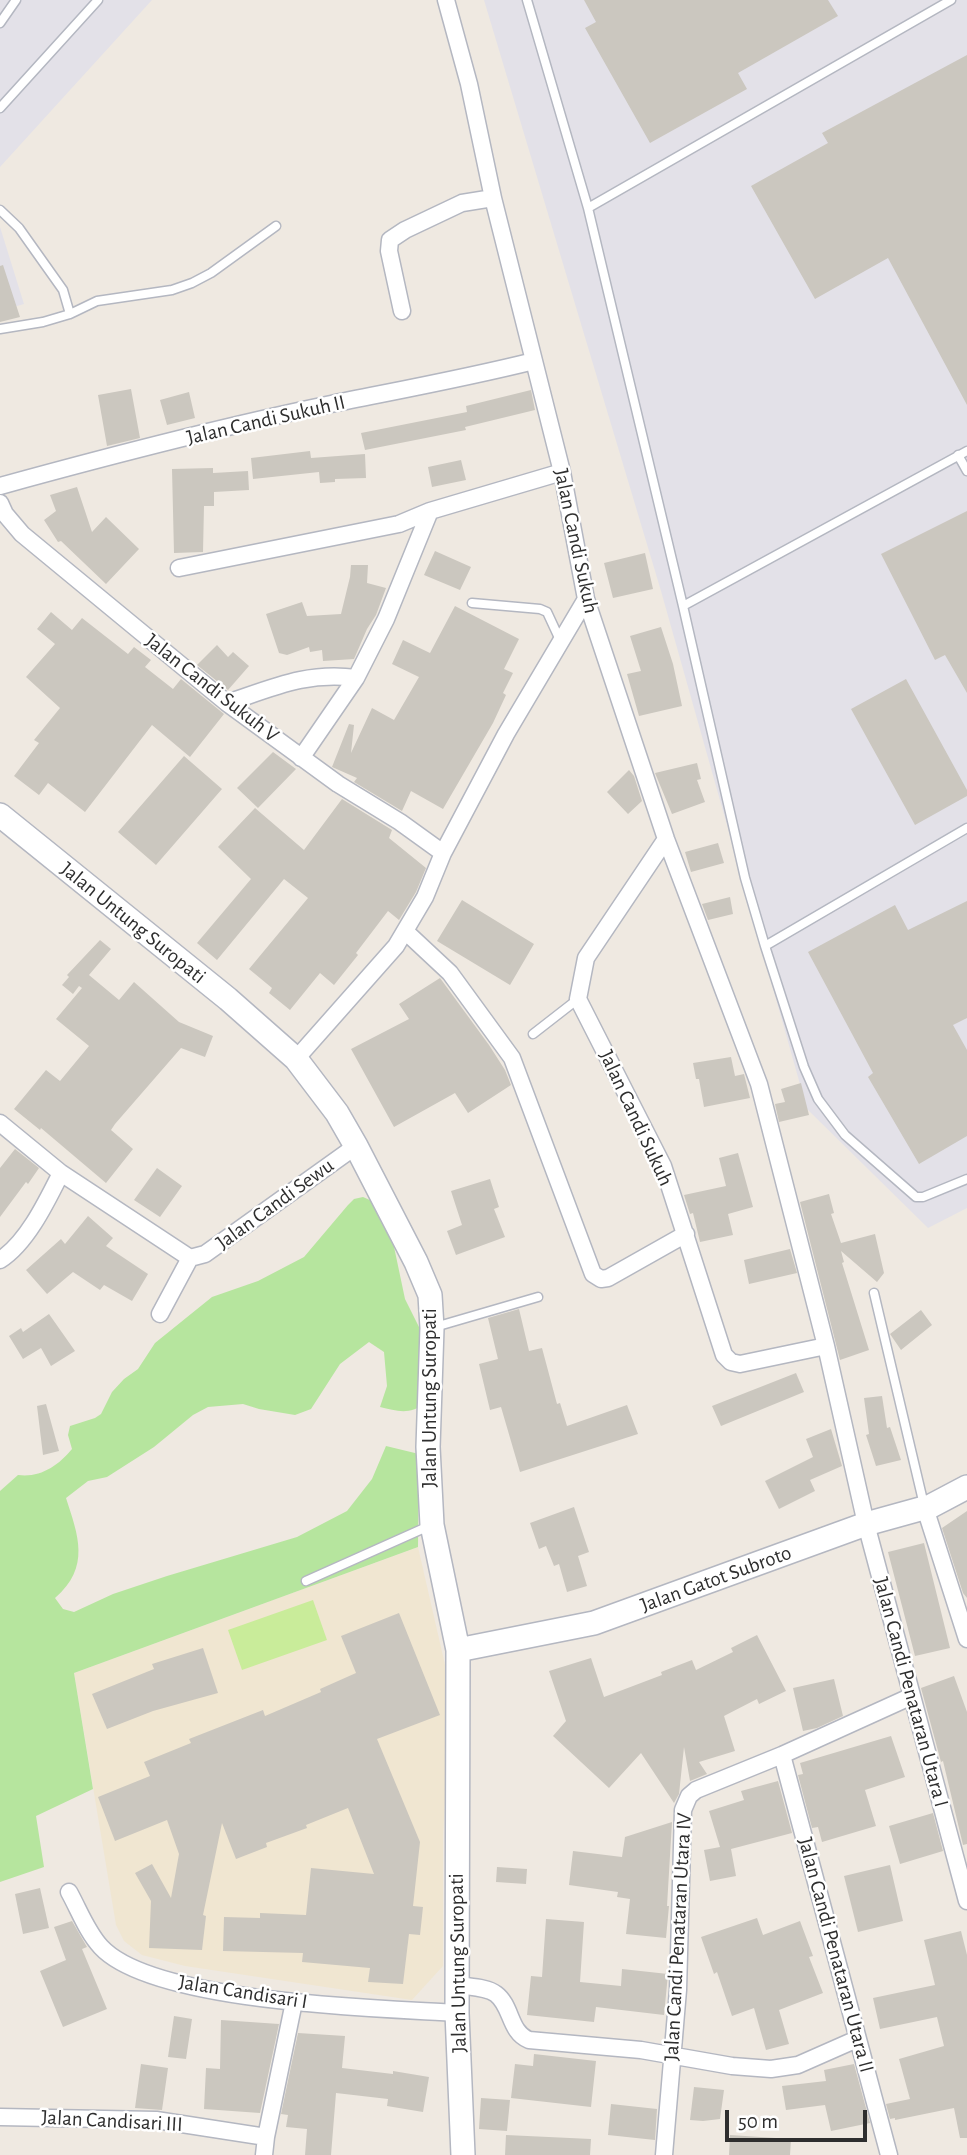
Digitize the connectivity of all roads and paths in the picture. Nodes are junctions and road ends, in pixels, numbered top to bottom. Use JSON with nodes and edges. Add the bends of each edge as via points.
{"nodes":[{"id":1,"x":16,"y":0,"type":"edge"},
{"id":2,"x":99,"y":0,"type":"edge"},
{"id":3,"x":446,"y":0,"type":"edge"},
{"id":4,"x":527,"y":0,"type":"edge"},
{"id":5,"x":951,"y":0,"type":"edge"},
{"id":6,"x":0,"y":23,"type":"edge"},
{"id":7,"x":0,"y":108,"type":"edge"},
{"id":8,"x":493,"y":198,"type":"junction"},
{"id":9,"x":588,"y":208,"type":"junction"},
{"id":10,"x":0,"y":210,"type":"edge"},
{"id":11,"x":276,"y":226,"type":"dead end"},
{"id":12,"x":402,"y":312,"type":"dead end"},
{"id":13,"x":70,"y":314,"type":"junction"},
{"id":14,"x":0,"y":328,"type":"edge"},
{"id":15,"x":534,"y":361,"type":"junction"},
{"id":16,"x":963,"y":453,"type":"edge"},
{"id":17,"x":967,"y":471,"type":"edge"},
{"id":18,"x":562,"y":472,"type":"junction"},
{"id":19,"x":0,"y":486,"type":"edge"},
{"id":20,"x":0,"y":503,"type":"edge"},
{"id":21,"x":430,"y":511,"type":"junction"},
{"id":22,"x":179,"y":568,"type":"dead end"},
{"id":23,"x":586,"y":599,"type":"junction"},
{"id":24,"x":472,"y":603,"type":"dead end"},
{"id":25,"x":683,"y":606,"type":"junction"},
{"id":26,"x":560,"y":640,"type":"junction"},
{"id":27,"x":356,"y":678,"type":"junction"},
{"id":28,"x":227,"y":703,"type":"junction"},
{"id":29,"x":301,"y":758,"type":"junction"},
{"id":30,"x":0,"y":815,"type":"edge"},
{"id":31,"x":967,"y":828,"type":"edge"},
{"id":32,"x":666,"y":839,"type":"junction"},
{"id":33,"x":443,"y":853,"type":"junction"},
{"id":34,"x":405,"y":931,"type":"junction"},
{"id":35,"x":765,"y":946,"type":"junction"},
{"id":36,"x":578,"y":999,"type":"junction"},
{"id":37,"x":533,"y":1034,"type":"dead end"},
{"id":38,"x":296,"y":1059,"type":"junction"},
{"id":39,"x":0,"y":1124,"type":"edge"},
{"id":40,"x":356,"y":1146,"type":"junction"},
{"id":41,"x":61,"y":1173,"type":"junction"},
{"id":42,"x":967,"y":1179,"type":"edge"},
{"id":43,"x":686,"y":1234,"type":"junction"},
{"id":44,"x":190,"y":1258,"type":"junction"},
{"id":45,"x":0,"y":1260,"type":"edge"},
{"id":46,"x":874,"y":1293,"type":"dead end"},
{"id":47,"x":538,"y":1297,"type":"dead end"},
{"id":48,"x":160,"y":1314,"type":"dead end"},
{"id":49,"x":432,"y":1328,"type":"junction"},
{"id":50,"x":826,"y":1346,"type":"junction"},
{"id":51,"x":967,"y":1487,"type":"edge"},
{"id":52,"x":925,"y":1508,"type":"junction"},
{"id":53,"x":866,"y":1524,"type":"junction"},
{"id":54,"x":432,"y":1525,"type":"junction"},
{"id":55,"x":306,"y":1581,"type":"dead end"},
{"id":56,"x":966,"y":1634,"type":"edge"},
{"id":57,"x":458,"y":1650,"type":"junction"},
{"id":58,"x":912,"y":1696,"type":"junction"},
{"id":59,"x":782,"y":1755,"type":"junction"},
{"id":60,"x":69,"y":1892,"type":"dead end"},
{"id":61,"x":967,"y":1901,"type":"edge"},
{"id":62,"x":457,"y":1985,"type":"junction"},
{"id":63,"x":294,"y":2002,"type":"junction"},
{"id":64,"x":457,"y":2013,"type":"junction"},
{"id":65,"x":857,"y":2039,"type":"junction"},
{"id":66,"x":672,"y":2055,"type":"junction"},
{"id":67,"x":0,"y":2117,"type":"edge"},
{"id":68,"x":266,"y":2137,"type":"junction"},
{"id":69,"x":264,"y":2155,"type":"edge"},
{"id":70,"x":463,"y":2155,"type":"edge"},
{"id":71,"x":664,"y":2155,"type":"edge"},
{"id":72,"x":889,"y":2155,"type":"edge"}],
"edges":[{"from":1,"to":6,"type":"lane"},
{"from":2,"to":7,"type":"lane"},
{"from":3,"to":8,"type":"street","name":"Jalan Candi Sukuh","via":[[470,84]]},
{"from":4,"to":9,"type":"lane"},
{"from":5,"to":9,"type":"lane"},
{"from":8,"to":12,"type":"street","via":[[462,204],[390,240]]},
{"from":8,"to":15,"type":"street","name":"Jalan Candi Sukuh"},
{"from":9,"to":25,"type":"lane"},
{"from":10,"to":13,"type":"lane","via":[[19,228],[63,289]]},
{"from":11,"to":13,"type":"lane","via":[[191,283],[97,301]]},
{"from":13,"to":14,"type":"lane"},
{"from":15,"to":18,"type":"street","name":"Jalan Candi Sukuh"},
{"from":15,"to":19,"type":"street","name":"Jalan Candi Sukuh II","via":[[330,404]]},
{"from":16,"to":17,"type":"lane"},
{"from":16,"to":25,"type":"lane"},
{"from":18,"to":21,"type":"street"},
{"from":18,"to":23,"type":"street","name":"Jalan Candi Sukuh"},
{"from":20,"to":28,"type":"street","name":"Jalan Candi Sukuh V","via":[[22,534]]},
{"from":21,"to":22,"type":"street","via":[[399,524]]},
{"from":21,"to":27,"type":"street","via":[[386,619]]},
{"from":23,"to":26,"type":"street"},
{"from":23,"to":32,"type":"street","name":"Jalan Candi Sukuh"},
{"from":24,"to":26,"type":"lane","via":[[540,609],[547,612]]},
{"from":25,"to":35,"type":"lane"},
{"from":26,"to":33,"type":"street"},
{"from":27,"to":28,"type":"street","via":[[301,678]]},
{"from":27,"to":29,"type":"street"},
{"from":28,"to":29,"type":"street","name":"Jalan Candi Sukuh V"},
{"from":29,"to":33,"type":"street","name":"Jalan Candi Sukuh V"},
{"from":30,"to":38,"type":"main road","name":"Jalan Untung Suropati"},
{"from":31,"to":35,"type":"lane"},
{"from":32,"to":36,"type":"street","via":[[586,958]]},
{"from":32,"to":50,"type":"street","name":"Jalan Candi Sukuh","via":[[759,1084]]},
{"from":33,"to":34,"type":"street"},
{"from":34,"to":38,"type":"street"},
{"from":34,"to":43,"type":"street","via":[[450,973],[512,1058],[593,1273],[608,1278]]},
{"from":35,"to":42,"type":"lane","via":[[813,1089],[845,1135],[916,1197]]},
{"from":36,"to":37,"type":"lane"},
{"from":36,"to":43,"type":"street","name":"Jalan Candi Sukuh","via":[[663,1166]]},
{"from":38,"to":40,"type":"main road","name":"Jalan Untung Suropati"},
{"from":39,"to":41,"type":"street","name":"Jalan Candi Sewu"},
{"from":40,"to":44,"type":"street","name":"Jalan Candi Sewu","via":[[205,1254]]},
{"from":40,"to":49,"type":"main road","name":"Jalan Untung Suropati","via":[[430,1295]]},
{"from":41,"to":44,"type":"street","name":"Jalan Candi Sewu"},
{"from":41,"to":45,"type":"street","via":[[13,1252]]},
{"from":43,"to":50,"type":"street","name":"Jalan Candi Sukuh","via":[[724,1355],[731,1362]]},
{"from":44,"to":48,"type":"street","name":"Jalan Candi Sewu"},
{"from":46,"to":52,"type":"lane"},
{"from":47,"to":49,"type":"lane"},
{"from":49,"to":54,"type":"main road","name":"Jalan Untung Suropati","via":[[428,1447]]},
{"from":50,"to":53,"type":"street","name":"Jalan Candi Sukuh"},
{"from":51,"to":52,"type":"main road","name":"Jalan Gatot Subroto"},
{"from":52,"to":53,"type":"main road","name":"Jalan Gatot Subroto"},
{"from":52,"to":56,"type":"street"},
{"from":53,"to":57,"type":"main road","name":"Jalan Gatot Subroto","via":[[594,1623]]},
{"from":53,"to":58,"type":"street","name":"Jalan Candi Penataran Utara I"},
{"from":54,"to":55,"type":"lane"},
{"from":54,"to":57,"type":"main road","name":"Jalan Untung Suropati"},
{"from":57,"to":62,"type":"main road","name":"Jalan Untung Suropati"},
{"from":58,"to":59,"type":"street","name":"Jalan Candi Penataran Utara IV"},
{"from":58,"to":61,"type":"street","name":"Jalan Candi Penataran Utara I"},
{"from":59,"to":65,"type":"street","name":"Jalan Candi Penataran Utara II"},
{"from":59,"to":66,"type":"street","name":"Jalan Candi Penataran Utara IV","via":[[696,1790],[685,1803]]},
{"from":60,"to":63,"type":"street","name":"Jalan Candisari I","via":[[102,1948],[128,1966],[158,1979]]},
{"from":62,"to":64,"type":"main road","name":"Jalan Untung Suropati"},
{"from":62,"to":66,"type":"street","via":[[499,1997],[518,2033],[529,2040]]},
{"from":63,"to":64,"type":"street","name":"Jalan Candisari I"},
{"from":63,"to":68,"type":"street"},
{"from":64,"to":70,"type":"main road","name":"Jalan Untung Suropati"},
{"from":65,"to":66,"type":"street","via":[[814,2060],[781,2069],[743,2068]]},
{"from":65,"to":72,"type":"street","name":"Jalan Candi Penataran Utara II"},
{"from":66,"to":71,"type":"street","name":"Jalan Candi Penataran Utara IV"},
{"from":67,"to":68,"type":"street","name":"Jalan Candisari III","via":[[156,2120]]},
{"from":68,"to":69,"type":"street"}]}
